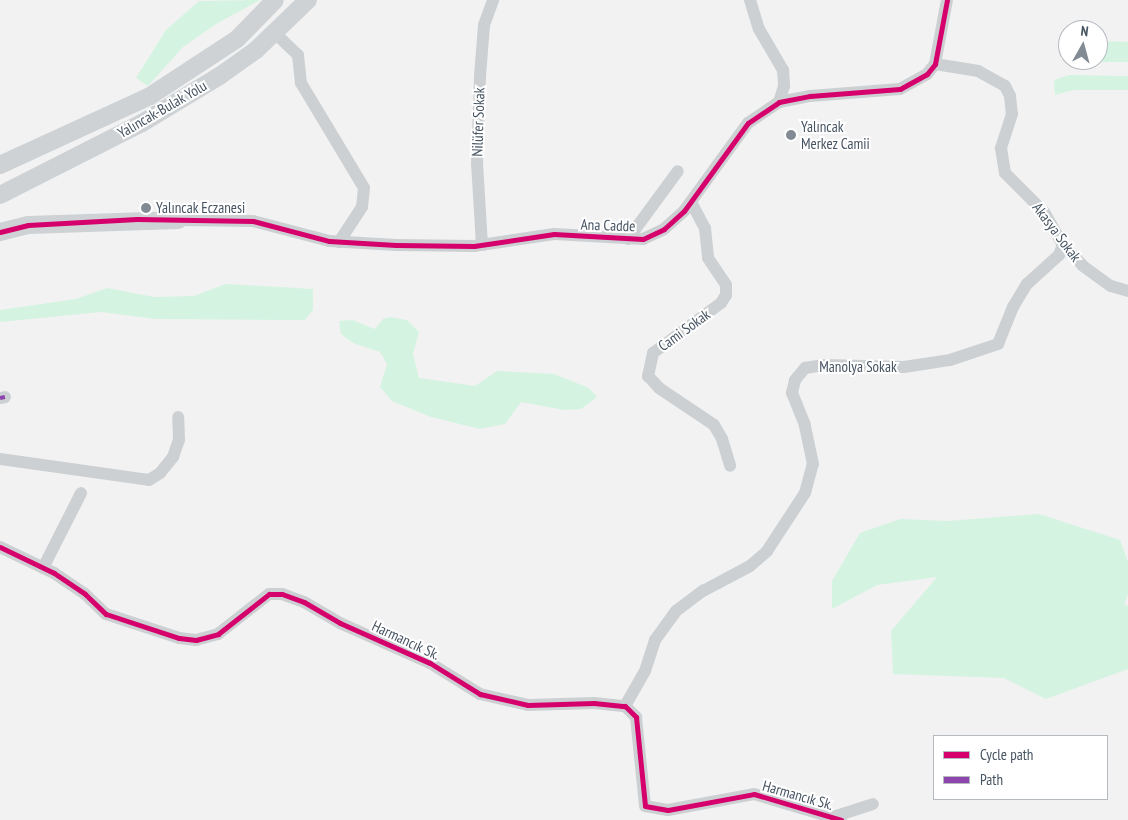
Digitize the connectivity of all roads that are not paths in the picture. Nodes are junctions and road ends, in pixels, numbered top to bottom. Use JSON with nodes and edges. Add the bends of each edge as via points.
{"nodes":[{"id":1,"x":276,"y":0,"type":"edge"},
{"id":2,"x":308,"y":0,"type":"edge"},
{"id":3,"x":493,"y":0,"type":"edge"},
{"id":4,"x":750,"y":0,"type":"edge"},
{"id":5,"x":947,"y":0,"type":"edge"},
{"id":6,"x":275,"y":33,"type":"junction"},
{"id":7,"x":935,"y":64,"type":"junction"},
{"id":8,"x":779,"y":102,"type":"junction"},
{"id":9,"x":0,"y":165,"type":"edge"},
{"id":10,"x":678,"y":170,"type":"dead end"},
{"id":11,"x":0,"y":195,"type":"edge"},
{"id":12,"x":691,"y":202,"type":"junction"},
{"id":13,"x":178,"y":220,"type":"joint"},
{"id":14,"x":0,"y":232,"type":"edge"},
{"id":15,"x":628,"y":238,"type":"junction"},
{"id":16,"x":339,"y":242,"type":"junction"},
{"id":17,"x":482,"y":244,"type":"junction"},
{"id":18,"x":1063,"y":245,"type":"junction"},
{"id":19,"x":1128,"y":291,"type":"edge"},
{"id":20,"x":178,"y":417,"type":"dead end"},
{"id":21,"x":0,"y":459,"type":"edge"},
{"id":22,"x":730,"y":466,"type":"dead end"},
{"id":23,"x":81,"y":493,"type":"dead end"},
{"id":24,"x":0,"y":547,"type":"edge"},
{"id":25,"x":43,"y":568,"type":"junction"},
{"id":26,"x":625,"y":706,"type":"junction"},
{"id":27,"x":873,"y":804,"type":"dead end"},
{"id":28,"x":670,"y":815,"type":"edge"},
{"id":29,"x":836,"y":819,"type":"edge"}],
"edges":[{"from":1,"to":9,"type":"main road","name":"Yalıncak-Bulak Yolu","via":[[237,38],[150,96]]},
{"from":2,"to":6,"type":"main road","name":"Yalıncak-Bulak Yolu"},
{"from":3,"to":17,"type":"street","name":"Nilüfer Sokak","via":[[484,24],[480,76],[477,164]]},
{"from":4,"to":8,"type":"street","via":[[759,29],[783,70],[784,86]]},
{"from":5,"to":7,"type":"street"},
{"from":6,"to":11,"type":"main road","name":"Yalıncak-Bulak Yolu","via":[[221,75],[142,123]]},
{"from":6,"to":16,"type":"street","via":[[298,55],[301,83],[364,188],[360,212]]},
{"from":7,"to":8,"type":"street","name":"Ana Cadde","via":[[913,84],[900,89],[810,96]]},
{"from":7,"to":18,"type":"street","name":"Akasya Sokak","via":[[978,71],[1005,86],[1012,114],[1001,148],[1001,164],[1005,173],[1044,212]]},
{"from":8,"to":12,"type":"street","name":"Ana Cadde","via":[[748,123]]},
{"from":10,"to":15,"type":"street"},
{"from":12,"to":15,"type":"street","name":"Ana Cadde","via":[[664,229],[643,239]]},
{"from":12,"to":22,"type":"street","name":"Cami Sokak","via":[[705,228],[708,258],[726,285],[726,295],[721,303],[653,353],[648,376],[659,388],[714,425]]},
{"from":13,"to":14,"type":"main road","via":[[28,225]]},
{"from":13,"to":16,"type":"street","name":"Ana Cadde","via":[[253,221]]},
{"from":15,"to":17,"type":"street","name":"Ana Cadde","via":[[554,234]]},
{"from":16,"to":17,"type":"street","name":"Ana Cadde"},
{"from":18,"to":19,"type":"street","name":"Akasya Sokak","via":[[1083,266],[1111,286]]},
{"from":18,"to":26,"type":"street","name":"Manolya Sokak","via":[[1060,255],[1027,284],[998,344],[950,360],[904,367],[824,365],[805,368],[795,380],[792,393],[806,425],[813,464],[806,493],[767,551],[750,566],[703,591],[676,611],[655,640],[645,671]]},
{"from":20,"to":21,"type":"street","via":[[179,440],[172,457],[160,473],[149,480]]},
{"from":23,"to":25,"type":"street"},
{"from":24,"to":25,"type":"street","name":"Harmancık Sk."},
{"from":25,"to":26,"type":"street","name":"Harmancık Sk.","via":[[85,594],[106,614],[178,638],[196,640],[218,634],[269,594],[282,594],[304,602],[340,624],[430,663],[480,694],[528,705],[594,703]]},
{"from":26,"to":28,"type":"street","name":"Harmancık Sk.","via":[[636,716],[645,806]]},
{"from":27,"to":29,"type":"street"},
{"from":28,"to":29,"type":"street","name":"Harmancık Sk.","via":[[754,794]]}]}
